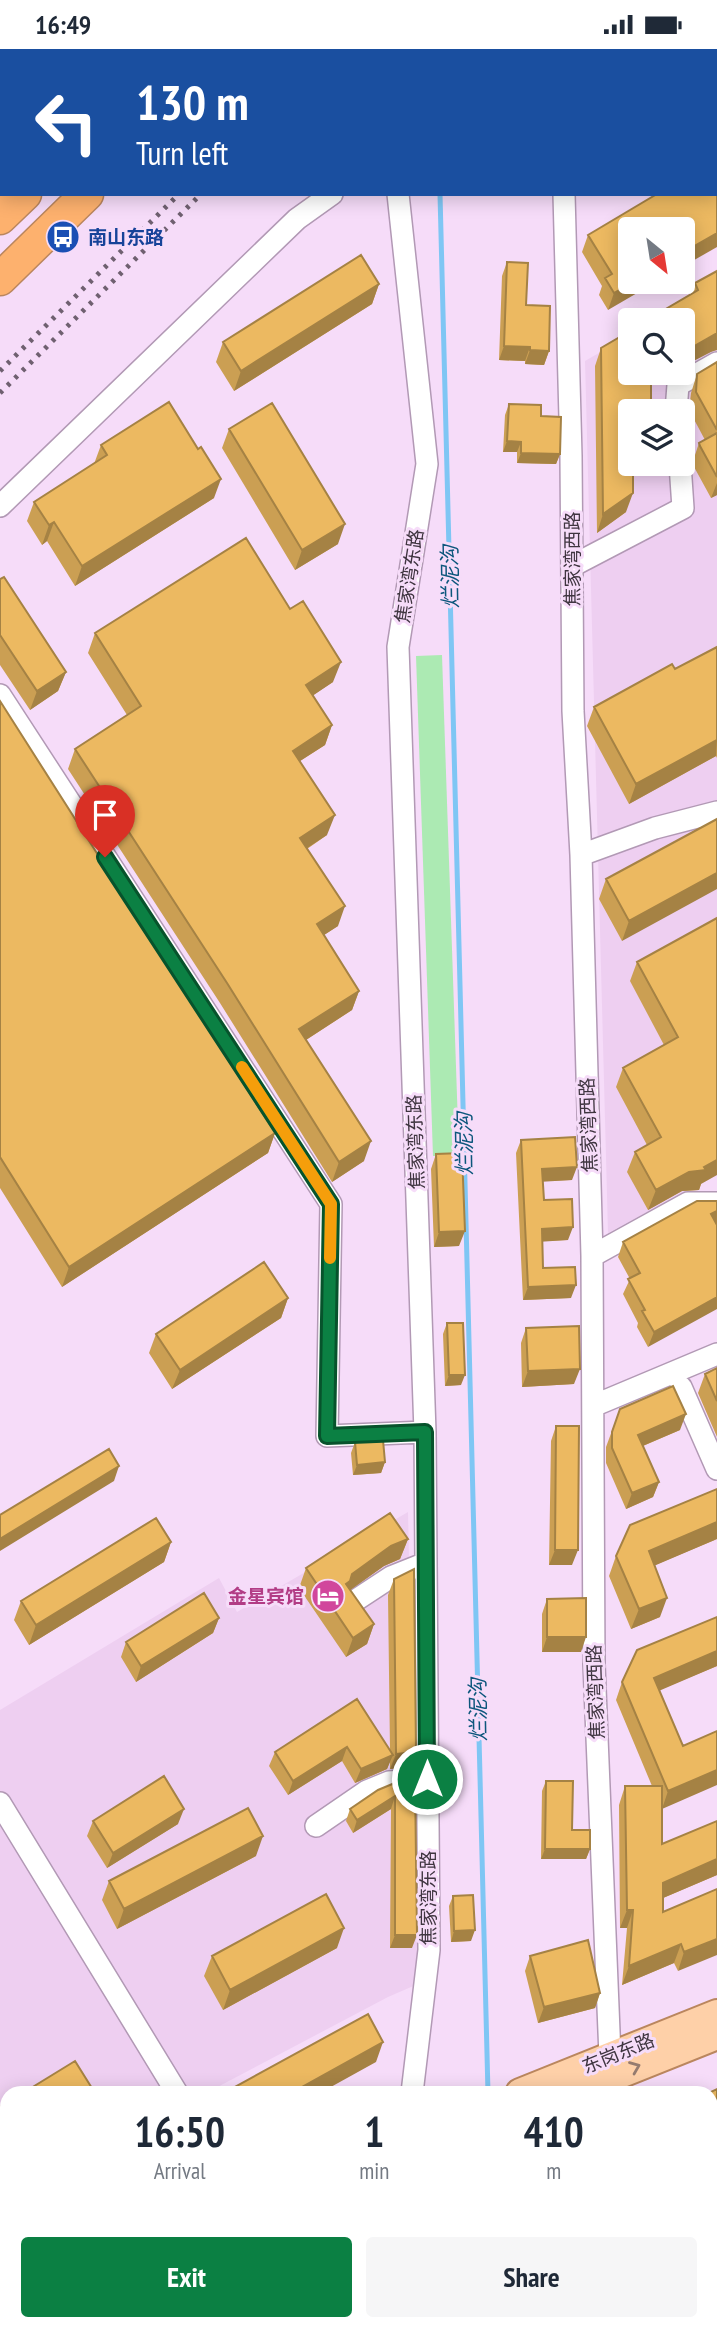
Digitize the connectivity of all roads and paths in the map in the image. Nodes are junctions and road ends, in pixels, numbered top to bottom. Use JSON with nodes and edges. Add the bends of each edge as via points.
{"nodes":[{"id":1,"x":23,"y":196,"type":"edge"},
{"id":2,"x":85,"y":196,"type":"edge"},
{"id":3,"x":329,"y":196,"type":"edge"},
{"id":4,"x":398,"y":196,"type":"edge"},
{"id":5,"x":564,"y":196,"type":"edge"},
{"id":6,"x":0,"y":218,"type":"edge"},
{"id":7,"x":0,"y":279,"type":"edge"},
{"id":8,"x":717,"y":363,"type":"edge"},
{"id":9,"x":677,"y":399,"type":"edge"},
{"id":10,"x":681,"y":476,"type":"edge"},
{"id":11,"x":0,"y":506,"type":"edge"},
{"id":12,"x":572,"y":566,"type":"junction"},
{"id":13,"x":0,"y":695,"type":"edge"},
{"id":14,"x":717,"y":812,"type":"edge"},
{"id":15,"x":581,"y":855,"type":"junction"},
{"id":16,"x":717,"y":1203,"type":"edge"},
{"id":17,"x":592,"y":1256,"type":"junction"},
{"id":18,"x":717,"y":1354,"type":"edge"},
{"id":19,"x":681,"y":1387,"type":"dead end"},
{"id":20,"x":593,"y":1406,"type":"junction"},
{"id":21,"x":425,"y":1432,"type":"junction"},
{"id":22,"x":717,"y":1469,"type":"edge"},
{"id":23,"x":426,"y":1563,"type":"junction"},
{"id":24,"x":356,"y":1600,"type":"edge"},
{"id":25,"x":427,"y":1779,"type":"junction"},
{"id":26,"x":0,"y":1803,"type":"edge"},
{"id":27,"x":316,"y":1826,"type":"dead end"},
{"id":28,"x":717,"y":2014,"type":"edge"},
{"id":29,"x":717,"y":2035,"type":"edge"},
{"id":30,"x":610,"y":2056,"type":"junction"},
{"id":31,"x":173,"y":2086,"type":"edge"},
{"id":32,"x":413,"y":2086,"type":"edge"},
{"id":33,"x":543,"y":2086,"type":"edge"},
{"id":34,"x":590,"y":2086,"type":"edge"}],
"edges":[{"from":1,"to":6,"type":"highway"},
{"from":2,"to":7,"type":"highway"},
{"from":3,"to":11,"type":"street","via":[[297,219]]},
{"from":4,"to":21,"type":"street","name":"焦家湾东路","via":[[427,464],[398,647]]},
{"from":5,"to":12,"type":"street","name":"焦家湾西路"},
{"from":8,"to":9,"type":"street","via":[[678,386]]},
{"from":10,"to":12,"type":"street","via":[[683,508]]},
{"from":12,"to":15,"type":"street","name":"焦家湾西路","via":[[573,711]]},
{"from":13,"to":21,"type":"street","via":[[331,1204],[327,1436]]},
{"from":14,"to":15,"type":"street"},
{"from":15,"to":17,"type":"street","name":"焦家湾西路"},
{"from":16,"to":17,"type":"street","via":[[688,1203]]},
{"from":17,"to":20,"type":"street","name":"焦家湾西路"},
{"from":18,"to":20,"type":"street"},
{"from":19,"to":22,"type":"street"},
{"from":20,"to":30,"type":"street","name":"焦家湾西路","via":[[594,1664]]},
{"from":21,"to":23,"type":"street","name":"焦家湾东路"},
{"from":23,"to":24,"type":"street","via":[[391,1577]]},
{"from":23,"to":25,"type":"street","name":"焦家湾东路"},
{"from":25,"to":27,"type":"street","via":[[389,1782],[367,1791]]},
{"from":25,"to":32,"type":"street","name":"焦家湾东路","via":[[429,1950]]},
{"from":26,"to":31,"type":"street"},
{"from":28,"to":30,"type":"main road","name":"东岗东路"},
{"from":34,"to":29,"type":"main road","name":"东岗东路","one_way":true},
{"from":30,"to":33,"type":"main road","name":"东岗东路"}]}
